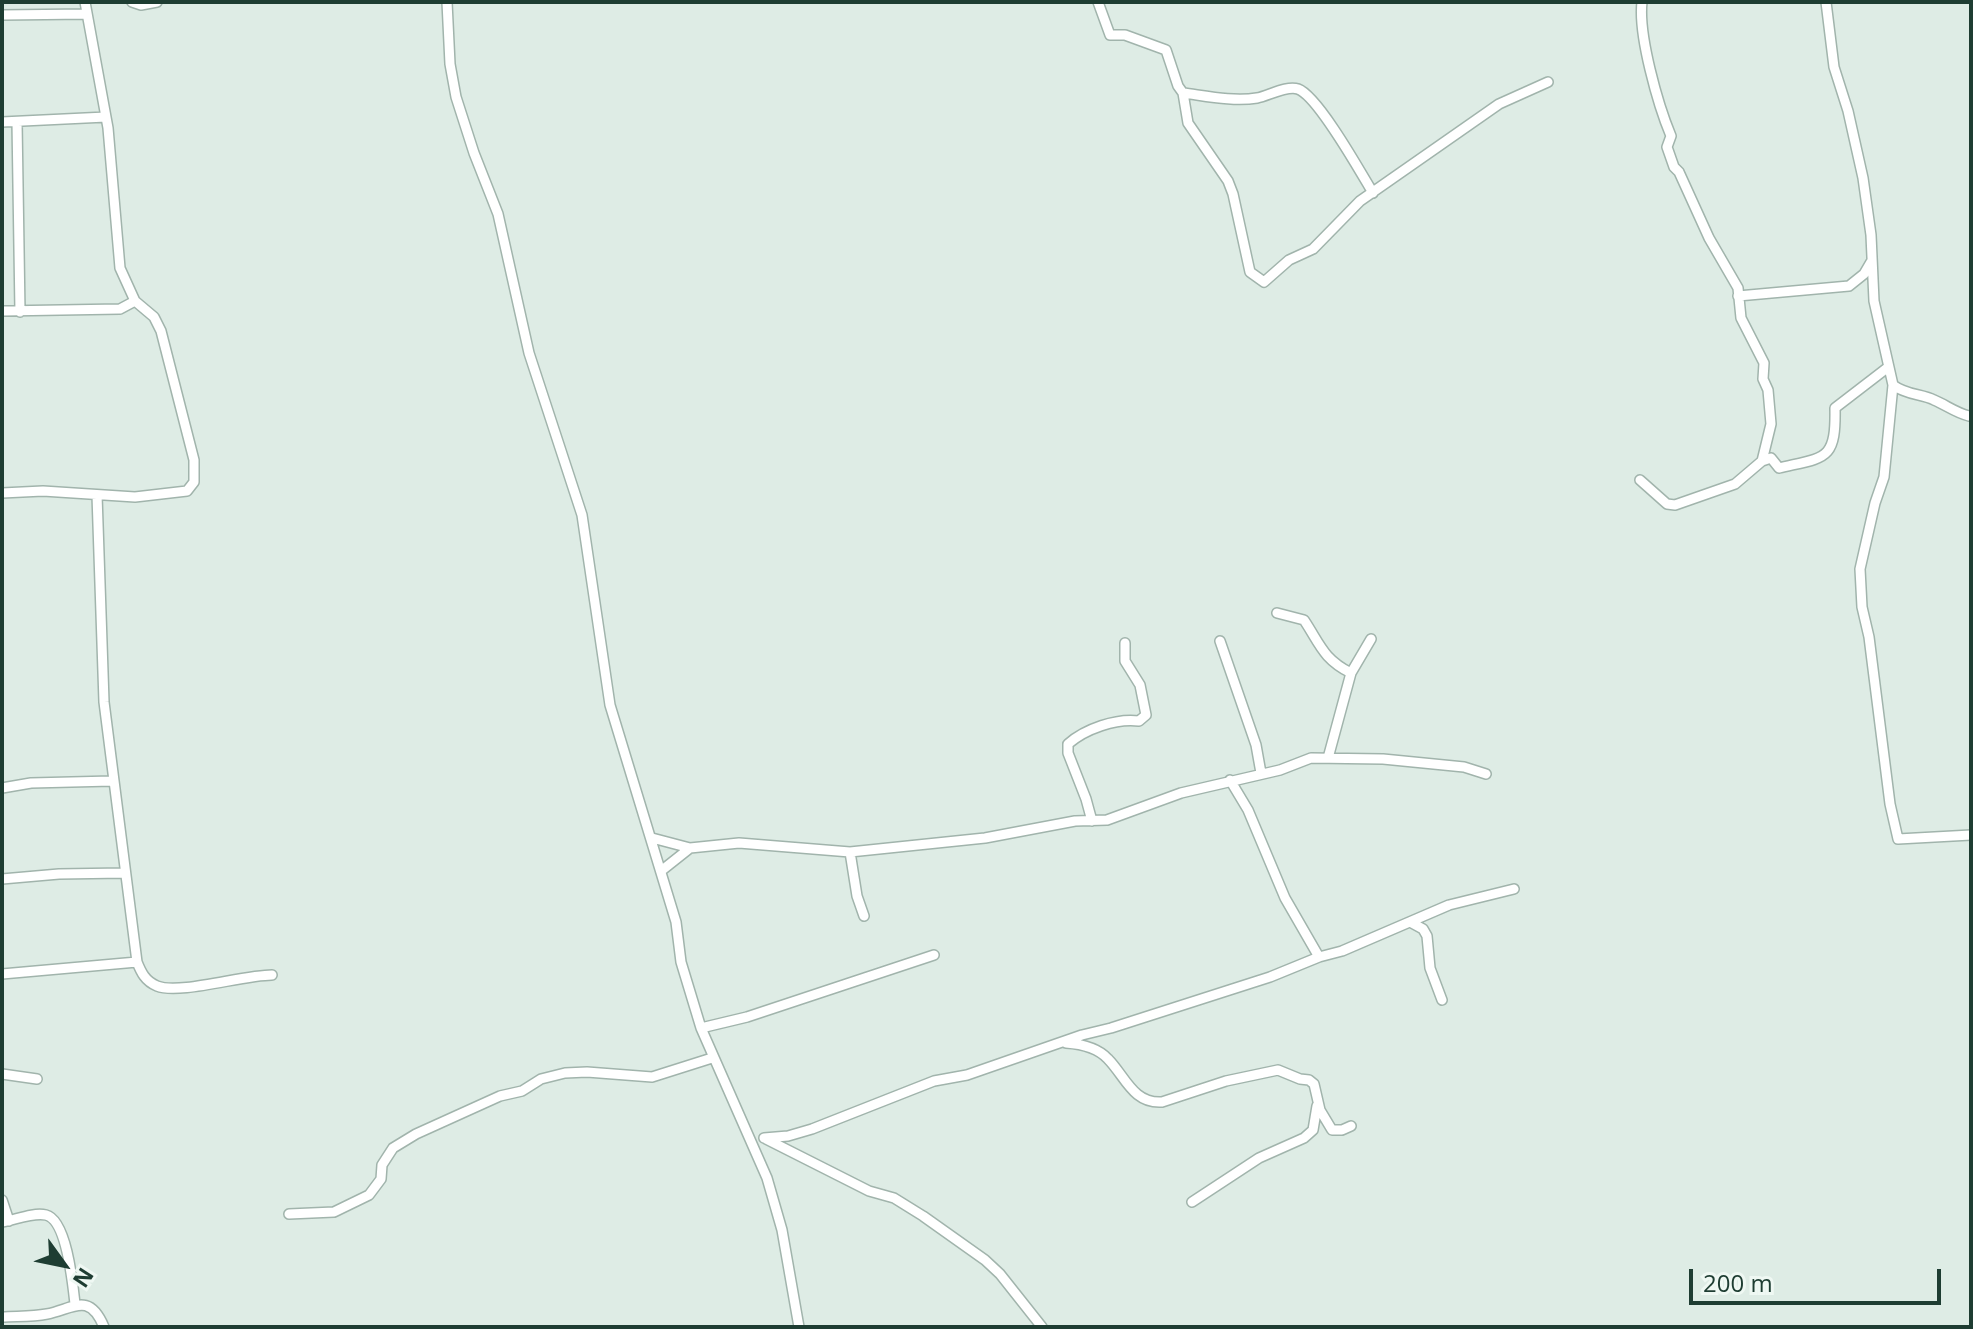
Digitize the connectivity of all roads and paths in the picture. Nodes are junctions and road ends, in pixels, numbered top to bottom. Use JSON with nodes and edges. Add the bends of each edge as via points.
{"nodes":[{"id":1,"x":85,"y":2,"type":"edge"},
{"id":2,"x":132,"y":2,"type":"edge"},
{"id":3,"x":157,"y":2,"type":"edge"},
{"id":4,"x":447,"y":2,"type":"edge"},
{"id":5,"x":1098,"y":2,"type":"edge"},
{"id":6,"x":1642,"y":2,"type":"edge"},
{"id":7,"x":1826,"y":2,"type":"edge"},
{"id":8,"x":87,"y":14,"type":"junction"},
{"id":9,"x":2,"y":15,"type":"edge"},
{"id":10,"x":1548,"y":82,"type":"dead end"},
{"id":11,"x":1183,"y":93,"type":"junction"},
{"id":12,"x":106,"y":117,"type":"junction"},
{"id":13,"x":2,"y":122,"type":"edge"},
{"id":14,"x":17,"y":122,"type":"junction"},
{"id":15,"x":1373,"y":193,"type":"junction"},
{"id":16,"x":1871,"y":262,"type":"junction"},
{"id":17,"x":1738,"y":296,"type":"junction"},
{"id":18,"x":135,"y":301,"type":"junction"},
{"id":19,"x":2,"y":311,"type":"edge"},
{"id":20,"x":20,"y":312,"type":"junction"},
{"id":21,"x":1887,"y":368,"type":"junction"},
{"id":22,"x":1893,"y":385,"type":"junction"},
{"id":23,"x":1969,"y":416,"type":"dead end"},
{"id":24,"x":1762,"y":461,"type":"junction"},
{"id":25,"x":1640,"y":480,"type":"dead end"},
{"id":26,"x":2,"y":493,"type":"edge"},
{"id":27,"x":97,"y":495,"type":"junction"},
{"id":28,"x":1277,"y":613,"type":"dead end"},
{"id":29,"x":1371,"y":639,"type":"dead end"},
{"id":30,"x":1220,"y":641,"type":"dead end"},
{"id":31,"x":1125,"y":643,"type":"dead end"},
{"id":32,"x":1351,"y":673,"type":"junction"},
{"id":33,"x":1328,"y":758,"type":"junction"},
{"id":34,"x":1261,"y":773,"type":"junction"},
{"id":35,"x":1486,"y":774,"type":"dead end"},
{"id":36,"x":1230,"y":780,"type":"junction"},
{"id":37,"x":112,"y":781,"type":"junction"},
{"id":38,"x":2,"y":788,"type":"edge"},
{"id":39,"x":1092,"y":821,"type":"junction"},
{"id":40,"x":1971,"y":835,"type":"edge"},
{"id":41,"x":652,"y":838,"type":"junction"},
{"id":42,"x":690,"y":848,"type":"junction"},
{"id":43,"x":850,"y":852,"type":"junction"},
{"id":44,"x":661,"y":871,"type":"junction"},
{"id":45,"x":124,"y":873,"type":"junction"},
{"id":46,"x":2,"y":879,"type":"edge"},
{"id":47,"x":1514,"y":889,"type":"dead end"},
{"id":48,"x":864,"y":916,"type":"dead end"},
{"id":49,"x":1412,"y":923,"type":"junction"},
{"id":50,"x":934,"y":955,"type":"dead end"},
{"id":51,"x":1319,"y":957,"type":"junction"},
{"id":52,"x":137,"y":962,"type":"junction"},
{"id":53,"x":2,"y":974,"type":"edge"},
{"id":54,"x":272,"y":975,"type":"dead end"},
{"id":55,"x":1442,"y":1000,"type":"dead end"},
{"id":56,"x":701,"y":1028,"type":"junction"},
{"id":57,"x":1063,"y":1042,"type":"junction"},
{"id":58,"x":712,"y":1058,"type":"junction"},
{"id":59,"x":2,"y":1074,"type":"edge"},
{"id":60,"x":37,"y":1079,"type":"dead end"},
{"id":61,"x":1317,"y":1099,"type":"junction"},
{"id":62,"x":1351,"y":1126,"type":"dead end"},
{"id":63,"x":748,"y":1132,"type":"junction"},
{"id":64,"x":764,"y":1138,"type":"junction"},
{"id":65,"x":2,"y":1200,"type":"edge"},
{"id":66,"x":1192,"y":1202,"type":"dead end"},
{"id":67,"x":289,"y":1214,"type":"dead end"},
{"id":68,"x":6,"y":1222,"type":"edge"},
{"id":69,"x":75,"y":1304,"type":"junction"},
{"id":70,"x":2,"y":1317,"type":"edge"},
{"id":71,"x":104,"y":1327,"type":"edge"},
{"id":72,"x":799,"y":1327,"type":"edge"},
{"id":73,"x":1042,"y":1327,"type":"edge"}],
"edges":[{"from":1,"to":8,"type":"street"},
{"from":2,"to":3,"type":"street"},
{"from":4,"to":41,"type":"street","via":[[456,97],[498,214],[529,353],[578,497],[610,705]]},
{"from":5,"to":11,"type":"street","via":[[1110,35],[1166,50]]},
{"from":6,"to":17,"type":"street","via":[[1659,106],[1671,136],[1667,147]]},
{"from":7,"to":16,"type":"street","via":[[1834,67],[1863,178]]},
{"from":8,"to":9,"type":"street"},
{"from":8,"to":12,"type":"street"},
{"from":10,"to":15,"type":"street","via":[[1499,104]]},
{"from":11,"to":15,"type":"street","via":[[1254,99],[1299,89],[1339,137]]},
{"from":11,"to":15,"type":"street","via":[[1188,123],[1233,194],[1250,272],[1264,282],[1289,260],[1313,249],[1344,214]]},
{"from":12,"to":14,"type":"street"},
{"from":12,"to":18,"type":"street","via":[[120,268]]},
{"from":13,"to":14,"type":"street"},
{"from":14,"to":20,"type":"street"},
{"from":16,"to":17,"type":"street","via":[[1849,286]]},
{"from":16,"to":21,"type":"street"},
{"from":17,"to":24,"type":"street","via":[[1738,311],[1764,363],[1768,390],[1771,424]]},
{"from":18,"to":20,"type":"street","via":[[120,309]]},
{"from":18,"to":27,"type":"street","via":[[161,331],[194,460],[194,482],[187,491]]},
{"from":19,"to":20,"type":"street"},
{"from":21,"to":22,"type":"street"},
{"from":21,"to":24,"type":"street","via":[[1835,408],[1835,438],[1828,453],[1779,468],[1771,458]]},
{"from":22,"to":23,"type":"street"},
{"from":22,"to":40,"type":"street","via":[[1884,477],[1860,569],[1890,804],[1898,839]]},
{"from":24,"to":25,"type":"street","via":[[1735,484],[1675,505]]},
{"from":26,"to":27,"type":"street"},
{"from":27,"to":37,"type":"street"},
{"from":28,"to":32,"type":"street","via":[[1304,620],[1320,648]]},
{"from":29,"to":32,"type":"street"},
{"from":30,"to":34,"type":"street"},
{"from":31,"to":39,"type":"street","via":[[1125,661],[1140,685],[1146,715],[1068,744]]},
{"from":32,"to":33,"type":"street"},
{"from":33,"to":34,"type":"street"},
{"from":33,"to":35,"type":"street","via":[[1464,767]]},
{"from":34,"to":36,"type":"street"},
{"from":36,"to":39,"type":"street"},
{"from":36,"to":51,"type":"street"},
{"from":37,"to":38,"type":"street"},
{"from":37,"to":45,"type":"street"},
{"from":39,"to":43,"type":"street"},
{"from":41,"to":42,"type":"street"},
{"from":41,"to":44,"type":"street"},
{"from":42,"to":43,"type":"street","via":[[739,843]]},
{"from":42,"to":44,"type":"street"},
{"from":43,"to":48,"type":"street"},
{"from":44,"to":56,"type":"street"},
{"from":45,"to":46,"type":"street"},
{"from":45,"to":52,"type":"street"},
{"from":47,"to":49,"type":"street","via":[[1449,905]]},
{"from":49,"to":51,"type":"street"},
{"from":49,"to":55,"type":"street","via":[[1427,936],[1430,968]]},
{"from":50,"to":56,"type":"street"},
{"from":51,"to":57,"type":"street"},
{"from":52,"to":53,"type":"street"},
{"from":52,"to":54,"type":"street","via":[[143,977],[158,987]]},
{"from":56,"to":58,"type":"street"},
{"from":57,"to":61,"type":"street","via":[[1107,1058],[1131,1089],[1150,1103],[1278,1070],[1309,1080]]},
{"from":57,"to":64,"type":"street","via":[[934,1081],[800,1133]]},
{"from":58,"to":63,"type":"street"},
{"from":58,"to":67,"type":"street","via":[[652,1077],[587,1072],[541,1079],[393,1148],[369,1195],[334,1212]]},
{"from":59,"to":60,"type":"street"},
{"from":61,"to":62,"type":"street","via":[[1332,1130]]},
{"from":61,"to":66,"type":"street","via":[[1313,1130],[1304,1138],[1259,1158]]},
{"from":63,"to":64,"type":"street"},
{"from":63,"to":72,"type":"street","via":[[782,1230]]},
{"from":64,"to":73,"type":"street","via":[[923,1216],[992,1267]]},
{"from":65,"to":68,"type":"street"},
{"from":68,"to":69,"type":"street","via":[[44,1214],[52,1218],[72,1272]]},
{"from":69,"to":70,"type":"street","via":[[48,1314]]},
{"from":69,"to":71,"type":"street","via":[[87,1305]]}]}
